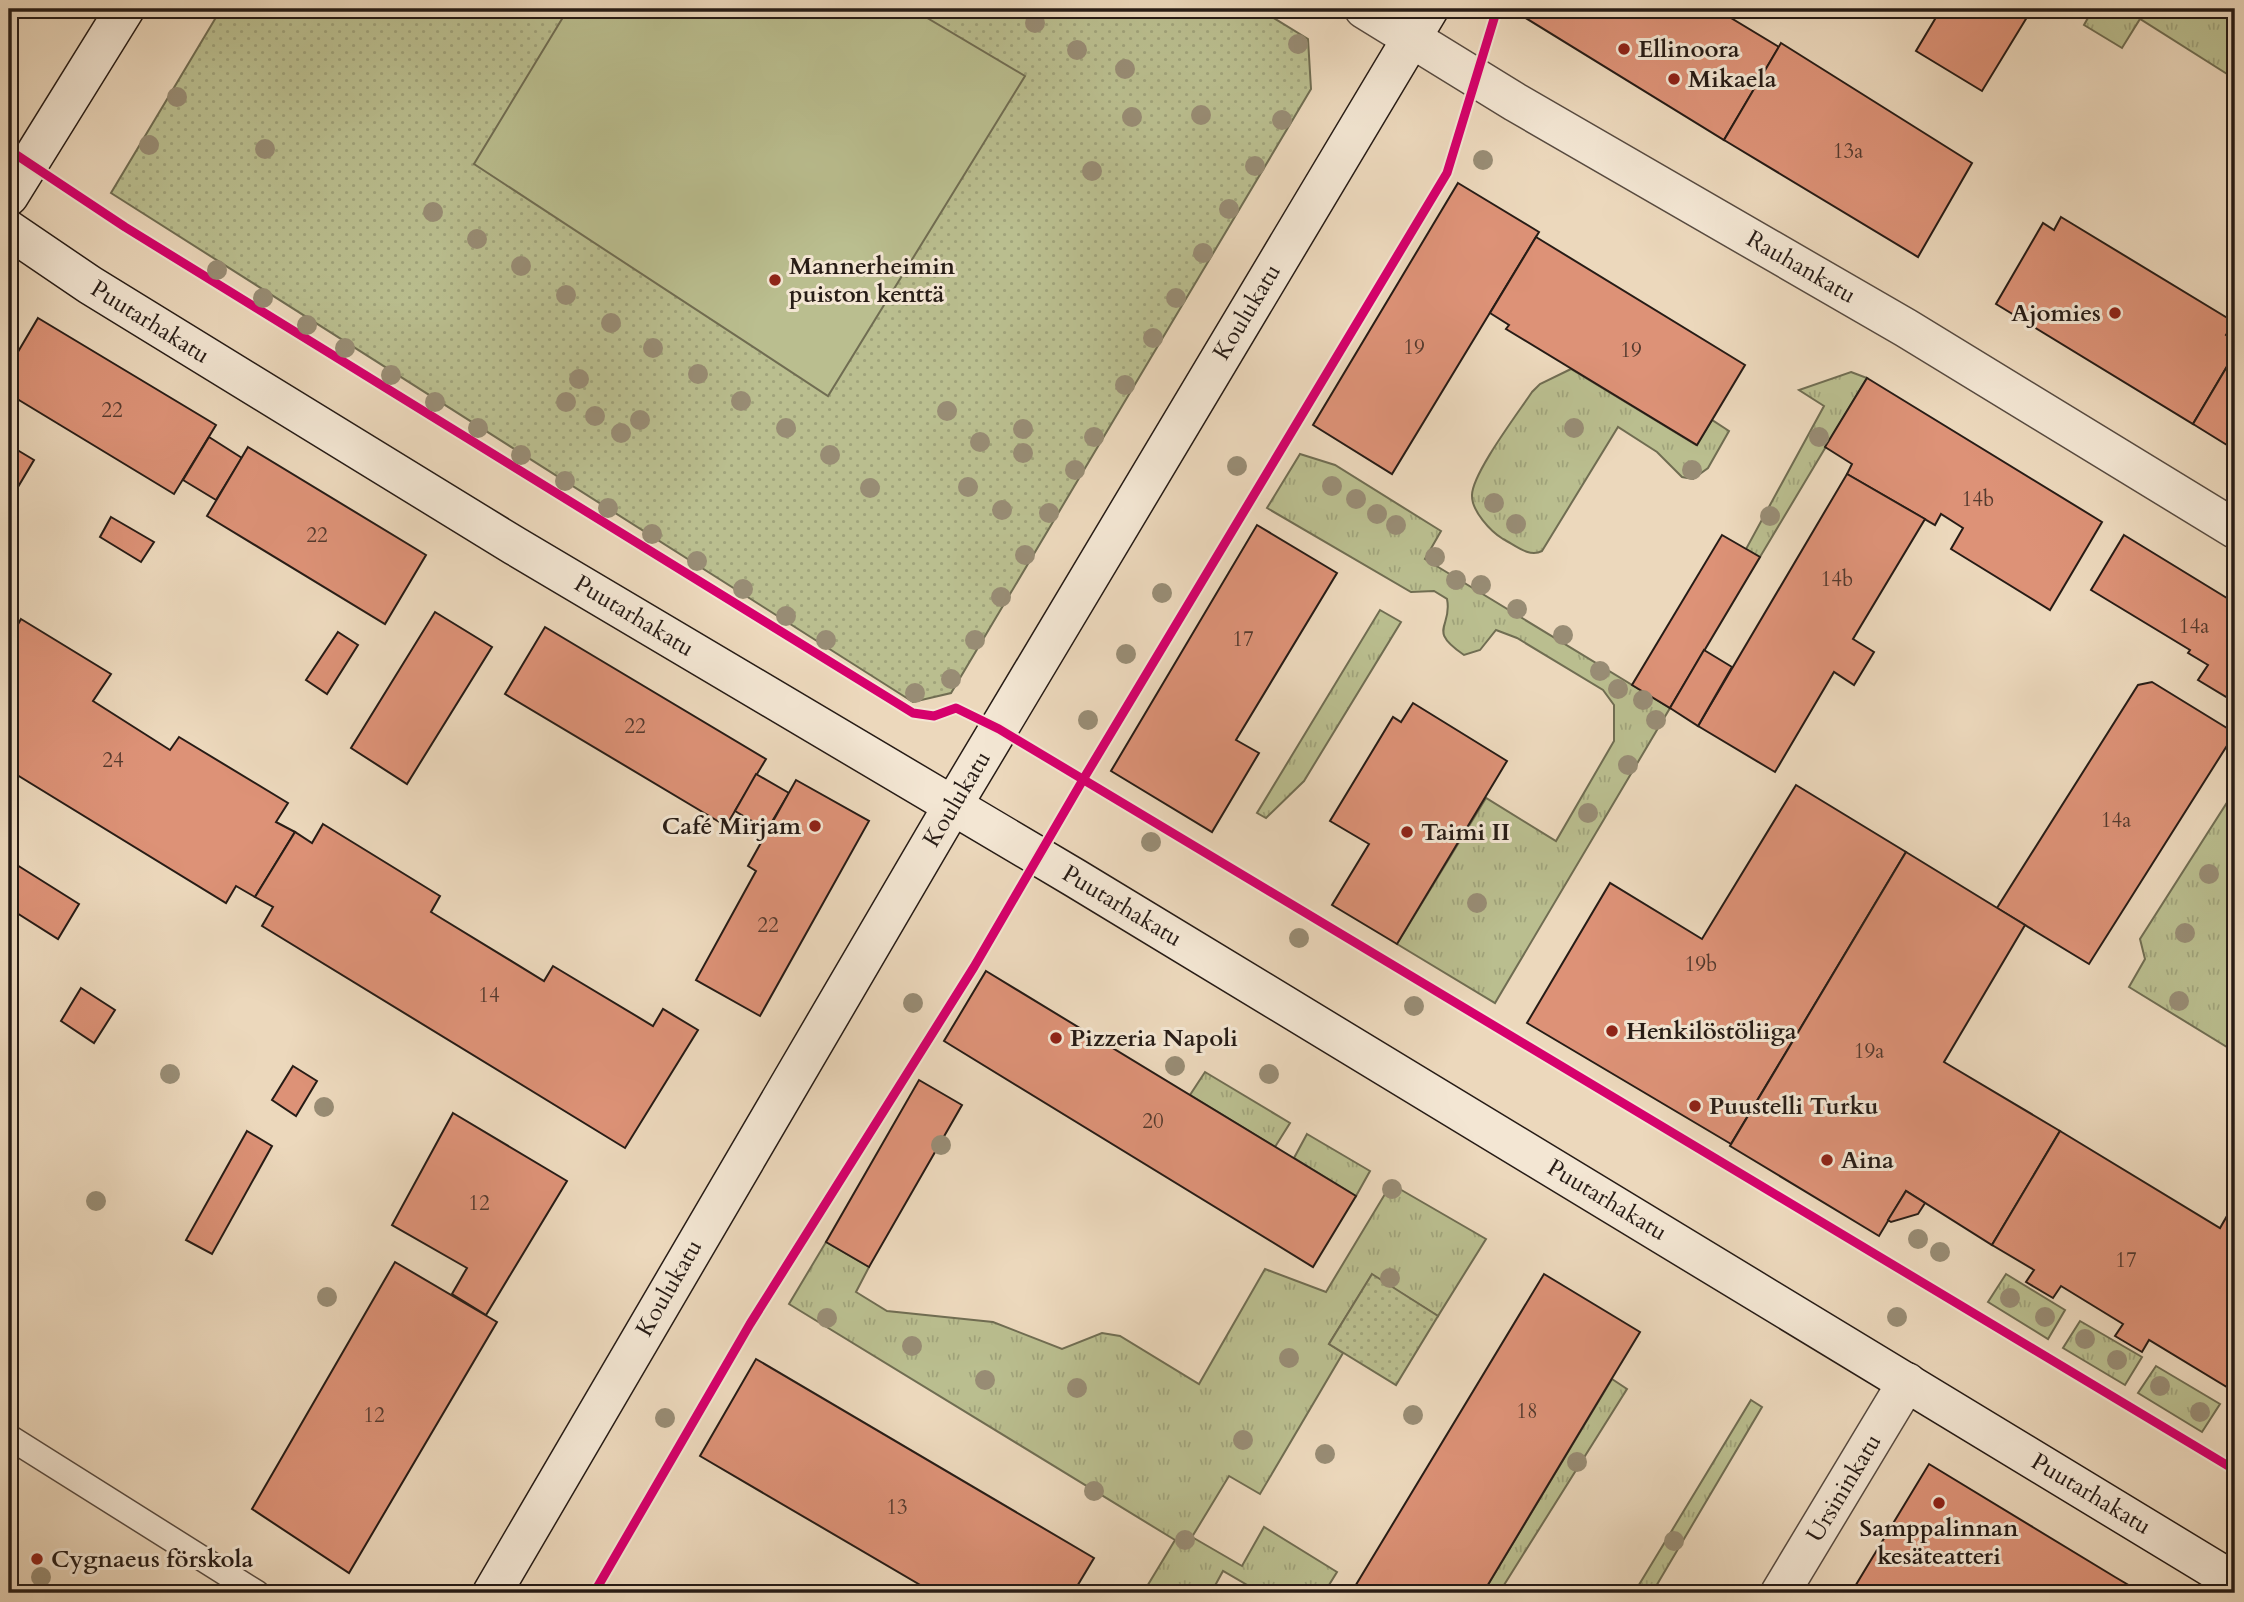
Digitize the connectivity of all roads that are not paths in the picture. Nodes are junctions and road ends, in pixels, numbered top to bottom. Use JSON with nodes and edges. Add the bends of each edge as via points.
{"nodes":[{"id":1,"x":125,"y":9,"type":"edge"},
{"id":2,"x":1364,"y":9,"type":"edge"},
{"id":3,"x":1420,"y":23,"type":"edge"},
{"id":4,"x":9,"y":196,"type":"edge"},
{"id":5,"x":9,"y":230,"type":"edge"},
{"id":6,"x":2235,"y":529,"type":"edge"},
{"id":7,"x":953,"y":805,"type":"junction"},
{"id":8,"x":1907,"y":1382,"type":"junction"},
{"id":9,"x":9,"y":1437,"type":"edge"},
{"id":10,"x":2235,"y":1582,"type":"edge"},
{"id":11,"x":257,"y":1593,"type":"edge"},
{"id":12,"x":492,"y":1593,"type":"edge"},
{"id":13,"x":1780,"y":1593,"type":"edge"}],
"edges":[{"from":1,"to":4,"type":"street"},
{"from":2,"to":3,"type":"street","name":"Rauhankatu"},
{"from":3,"to":6,"type":"street","name":"Rauhankatu"},
{"from":3,"to":7,"type":"street","name":"Koulukatu"},
{"from":5,"to":7,"type":"street","name":"Puutarhakatu","via":[[55,263],[515,546]]},
{"from":7,"to":8,"type":"street","name":"Puutarhakatu"},
{"from":7,"to":12,"type":"street","name":"Koulukatu"},
{"from":8,"to":10,"type":"street","name":"Puutarhakatu"},
{"from":8,"to":13,"type":"street","name":"Ursininkatu"},
{"from":9,"to":11,"type":"lane"}]}
